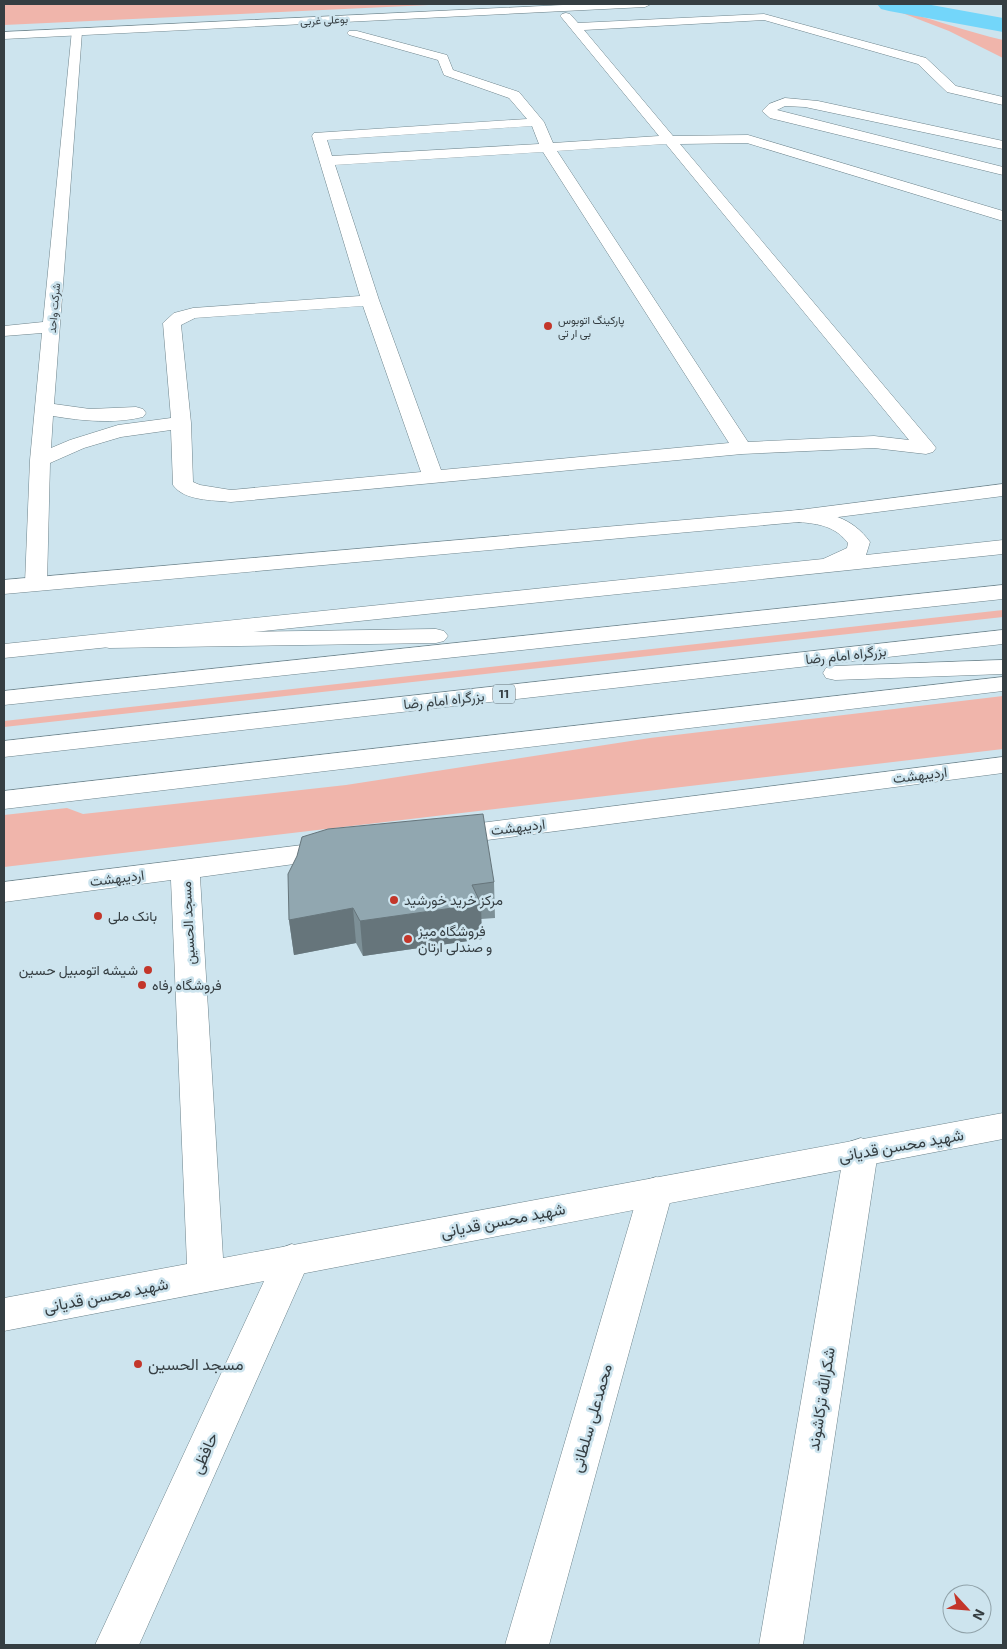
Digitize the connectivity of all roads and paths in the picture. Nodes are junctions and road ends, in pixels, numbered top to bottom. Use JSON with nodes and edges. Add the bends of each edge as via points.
{"nodes":[{"id":1,"x":526,"y":4,"type":"edge"},
{"id":2,"x":645,"y":4,"type":"edge"},
{"id":3,"x":4,"y":30,"type":"edge"},
{"id":4,"x":76,"y":32,"type":"junction"},
{"id":5,"x":353,"y":33,"type":"dead end"},
{"id":6,"x":4,"y":36,"type":"edge"},
{"id":7,"x":1003,"y":101,"type":"edge"},
{"id":8,"x":537,"y":122,"type":"junction"},
{"id":9,"x":669,"y":140,"type":"junction"},
{"id":10,"x":1003,"y":145,"type":"edge"},
{"id":11,"x":548,"y":148,"type":"junction"},
{"id":12,"x":327,"y":161,"type":"junction"},
{"id":13,"x":1003,"y":171,"type":"edge"},
{"id":14,"x":1003,"y":216,"type":"edge"},
{"id":15,"x":370,"y":300,"type":"junction"},
{"id":16,"x":52,"y":327,"type":"junction"},
{"id":17,"x":4,"y":330,"type":"edge"},
{"id":18,"x":44,"y":408,"type":"junction"},
{"id":19,"x":180,"y":415,"type":"junction"},
{"id":20,"x":742,"y":448,"type":"junction"},
{"id":21,"x":40,"y":460,"type":"junction"},
{"id":22,"x":433,"y":477,"type":"junction"},
{"id":23,"x":1003,"y":490,"type":"edge"},
{"id":24,"x":799,"y":516,"type":"junction"},
{"id":25,"x":1003,"y":547,"type":"edge"},
{"id":26,"x":825,"y":565,"type":"junction"},
{"id":27,"x":36,"y":583,"type":"junction"},
{"id":28,"x":4,"y":587,"type":"edge"},
{"id":29,"x":1003,"y":592,"type":"edge"},
{"id":30,"x":4,"y":599,"type":"edge"},
{"id":31,"x":608,"y":634,"type":"junction"},
{"id":32,"x":4,"y":636,"type":"edge"},
{"id":33,"x":1003,"y":637,"type":"edge"},
{"id":34,"x":109,"y":640,"type":"junction"},
{"id":35,"x":40,"y":648,"type":"junction"},
{"id":36,"x":4,"y":652,"type":"edge"},
{"id":37,"x":1003,"y":667,"type":"edge"},
{"id":38,"x":623,"y":681,"type":"junction"},
{"id":39,"x":1003,"y":684,"type":"edge"},
{"id":40,"x":4,"y":698,"type":"edge"},
{"id":41,"x":4,"y":749,"type":"edge"},
{"id":42,"x":1003,"y":765,"type":"edge"},
{"id":43,"x":4,"y":800,"type":"edge"},
{"id":44,"x":422,"y":839,"type":"edge"},
{"id":45,"x":363,"y":847,"type":"edge"},
{"id":46,"x":185,"y":870,"type":"junction"},
{"id":47,"x":4,"y":892,"type":"edge"},
{"id":48,"x":1003,"y":1126,"type":"edge"},
{"id":49,"x":861,"y":1152,"type":"junction"},
{"id":50,"x":656,"y":1192,"type":"junction"},
{"id":51,"x":292,"y":1260,"type":"junction"},
{"id":52,"x":206,"y":1276,"type":"junction"},
{"id":53,"x":4,"y":1315,"type":"edge"},
{"id":54,"x":117,"y":1645,"type":"edge"},
{"id":55,"x":527,"y":1645,"type":"edge"},
{"id":56,"x":781,"y":1645,"type":"edge"}],
"edges":[{"from":1,"to":3,"type":"main road","name":"بوعلی غربی"},
{"from":2,"to":4,"type":"main road","name":"بوعلی غربی"},
{"from":4,"to":6,"type":"main road","name":"بوعلی غربی"},
{"from":4,"to":16,"type":"main road","name":"شرکت واحد"},
{"from":5,"to":8,"type":"main road","via":[[443,58],[448,72],[514,95]]},
{"from":7,"to":9,"type":"main road","via":[[952,88],[922,61],[764,17],[571,21]]},
{"from":8,"to":11,"type":"main road"},
{"from":8,"to":12,"type":"main road","via":[[318,136]]},
{"from":9,"to":11,"type":"main road"},
{"from":9,"to":14,"type":"main road","via":[[748,139]]},
{"from":9,"to":20,"type":"main road","via":[[926,448],[874,442]]},
{"from":10,"to":13,"type":"main road","via":[[818,104],[782,102],[769,111]]},
{"from":11,"to":12,"type":"main road"},
{"from":11,"to":20,"type":"main road"},
{"from":12,"to":15,"type":"main road"},
{"from":15,"to":19,"type":"main road","via":[[193,313],[180,317],[172,323]]},
{"from":15,"to":22,"type":"main road"},
{"from":16,"to":17,"type":"main road"},
{"from":16,"to":18,"type":"main road","name":"شرکت واحد"},
{"from":18,"to":19,"type":"main road","via":[[100,417]]},
{"from":18,"to":21,"type":"main road","name":"شرکت واحد"},
{"from":19,"to":21,"type":"main road","via":[[77,444]]},
{"from":19,"to":22,"type":"main road","via":[[183,485],[195,492],[231,496]]},
{"from":20,"to":22,"type":"main road"},
{"from":21,"to":27,"type":"main road","name":"شرکت واحد"},
{"from":23,"to":24,"type":"main road"},
{"from":24,"to":26,"type":"main road","via":[[826,518],[842,524],[859,542],[856,552]]},
{"from":24,"to":27,"type":"main road"},
{"from":25,"to":26,"type":"main road"},
{"from":26,"to":34,"type":"main road"},
{"from":27,"to":28,"type":"main road"},
{"from":27,"to":30,"type":"main road"},
{"from":29,"to":31,"type":"main road"},
{"from":31,"to":34,"type":"main road"},
{"from":31,"to":40,"type":"main road"},
{"from":32,"to":35,"type":"main road","via":[[12,642]]},
{"from":33,"to":38,"type":"main road","name":"بزرگراه امام رضا","number":"11"},
{"from":34,"to":35,"type":"main road"},
{"from":35,"to":36,"type":"main road"},
{"from":37,"to":38,"type":"main road"},
{"from":38,"to":41,"type":"main road","name":"بزرگراه امام رضا","number":"11"},
{"from":39,"to":43,"type":"main road"},
{"from":42,"to":44,"type":"main road","name":"اردیبهشت"},
{"from":45,"to":46,"type":"main road","name":"اردیبهشت"},
{"from":46,"to":47,"type":"main road","name":"اردیبهشت"},
{"from":46,"to":52,"type":"main road","name":"مسجد الحسین"},
{"from":48,"to":49,"type":"main road","name":"شهید محسن قدیانی"},
{"from":49,"to":50,"type":"main road","name":"شهید محسن قدیانی"},
{"from":49,"to":56,"type":"main road","name":"شکرالله ترکاشوند"},
{"from":50,"to":51,"type":"main road","name":"شهید محسن قدیانی"},
{"from":50,"to":55,"type":"main road","name":"محمدعلی سلطانی"},
{"from":51,"to":52,"type":"main road","name":"شهید محسن قدیانی"},
{"from":51,"to":54,"type":"main road","name":"حافظی"},
{"from":52,"to":53,"type":"main road","name":"شهید محسن قدیانی"}]}
